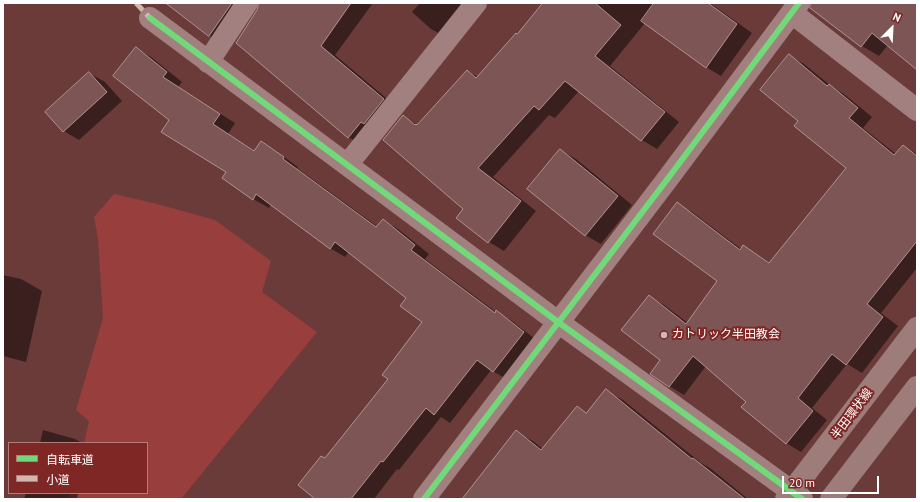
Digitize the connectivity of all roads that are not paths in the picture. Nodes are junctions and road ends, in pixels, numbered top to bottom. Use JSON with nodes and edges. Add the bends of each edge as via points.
{"nodes":[{"id":1,"x":247,"y":3,"type":"edge"},
{"id":2,"x":476,"y":3,"type":"edge"},
{"id":3,"x":795,"y":8,"type":"edge"},
{"id":4,"x":150,"y":18,"type":"dead end"},
{"id":5,"x":208,"y":62,"type":"junction"},
{"id":6,"x":917,"y":110,"type":"edge"},
{"id":7,"x":347,"y":165,"type":"junction"},
{"id":8,"x":558,"y":322,"type":"junction"},
{"id":9,"x":917,"y":328,"type":"edge"},
{"id":10,"x":917,"y":387,"type":"edge"},
{"id":11,"x":793,"y":496,"type":"edge"},
{"id":12,"x":424,"y":499,"type":"edge"},
{"id":13,"x":832,"y":499,"type":"edge"}],
"edges":[{"from":1,"to":5,"type":"street"},
{"from":2,"to":7,"type":"street"},
{"from":3,"to":6,"type":"street"},
{"from":3,"to":8,"type":"street"},
{"from":4,"to":5,"type":"street"},
{"from":5,"to":7,"type":"street"},
{"from":7,"to":8,"type":"street"},
{"from":8,"to":11,"type":"street"},
{"from":8,"to":12,"type":"street"},
{"from":9,"to":11,"type":"main road","name":"半田環状線"},
{"from":10,"to":13,"type":"main road"}]}
